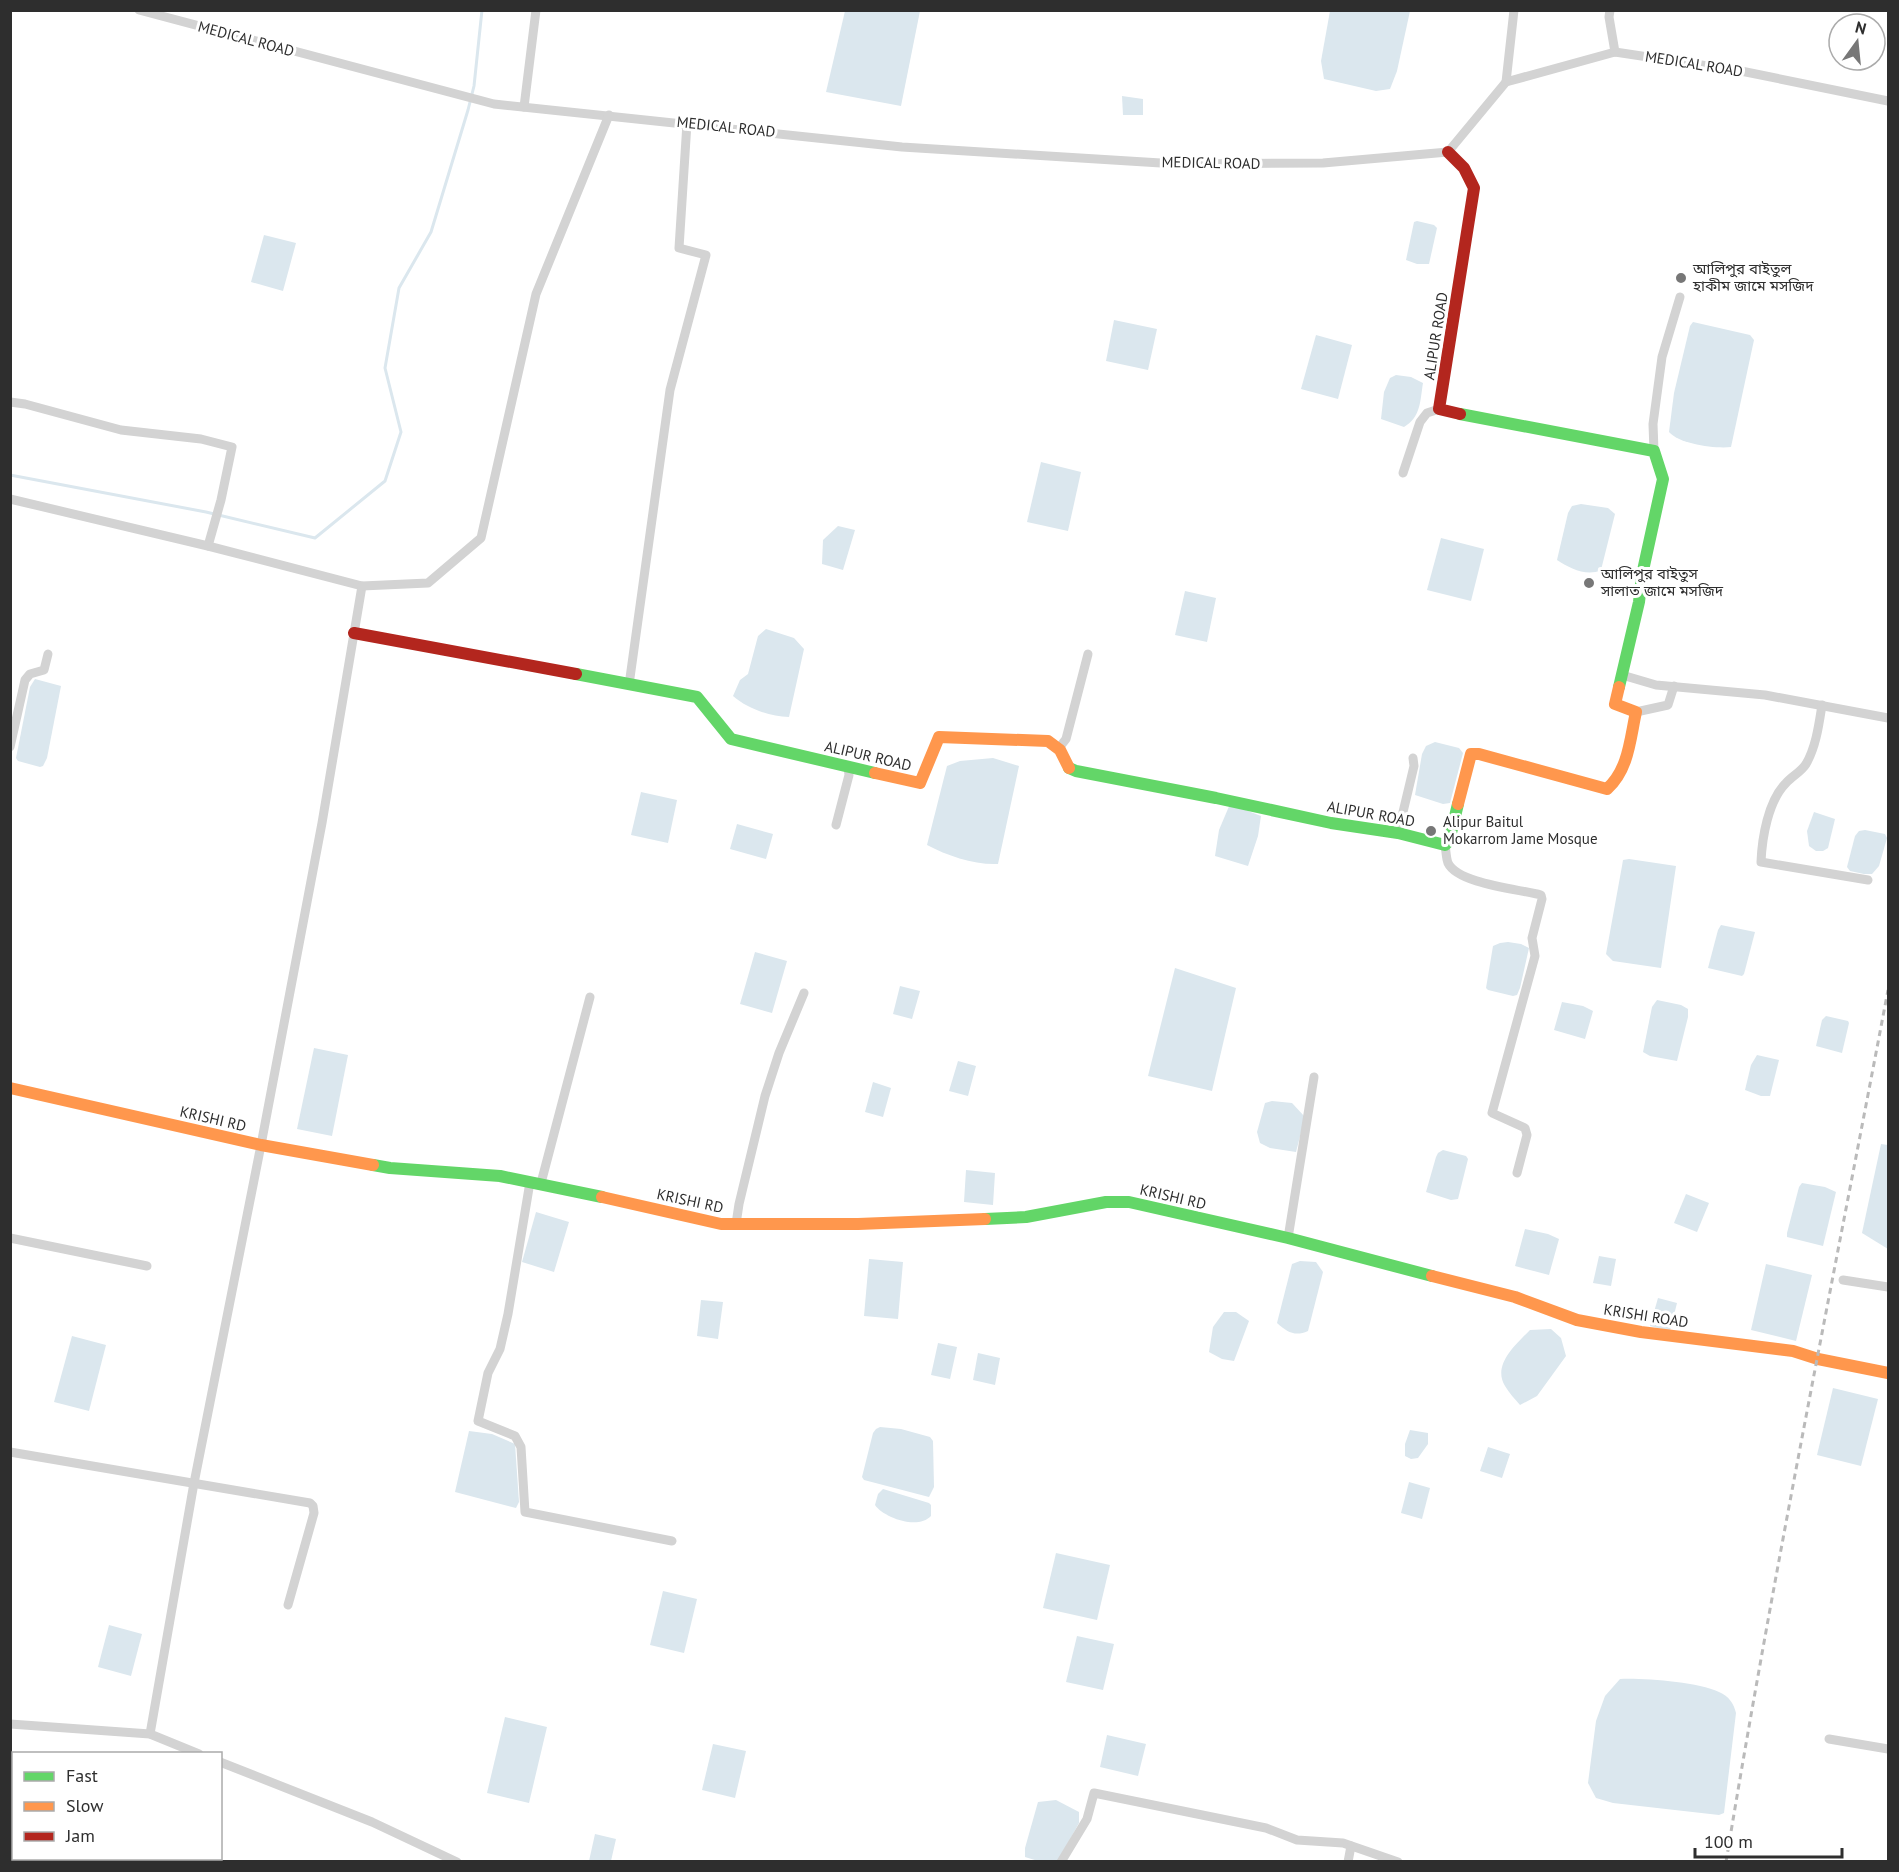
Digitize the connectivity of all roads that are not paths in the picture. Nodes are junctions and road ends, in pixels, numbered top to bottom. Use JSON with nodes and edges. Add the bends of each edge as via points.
{"nodes":[{"id":1,"x":139,"y":10,"type":"edge"},
{"id":2,"x":536,"y":10,"type":"edge"},
{"id":3,"x":1514,"y":10,"type":"edge"},
{"id":4,"x":1610,"y":10,"type":"edge"},
{"id":5,"x":1616,"y":52,"type":"junction"},
{"id":6,"x":1506,"y":82,"type":"junction"},
{"id":7,"x":1888,"y":101,"type":"edge"},
{"id":8,"x":524,"y":107,"type":"junction"},
{"id":9,"x":609,"y":115,"type":"junction"},
{"id":10,"x":687,"y":123,"type":"junction"},
{"id":11,"x":1448,"y":152,"type":"junction"},
{"id":12,"x":1680,"y":297,"type":"dead end"},
{"id":13,"x":10,"y":402,"type":"edge"},
{"id":14,"x":1439,"y":409,"type":"junction"},
{"id":15,"x":1654,"y":451,"type":"junction"},
{"id":16,"x":1403,"y":473,"type":"dead end"},
{"id":17,"x":10,"y":499,"type":"edge"},
{"id":18,"x":208,"y":546,"type":"junction"},
{"id":19,"x":362,"y":586,"type":"junction"},
{"id":20,"x":354,"y":633,"type":"junction"},
{"id":21,"x":48,"y":654,"type":"dead end"},
{"id":22,"x":1088,"y":654,"type":"dead end"},
{"id":23,"x":1622,"y":675,"type":"junction"},
{"id":24,"x":629,"y":685,"type":"junction"},
{"id":25,"x":1674,"y":686,"type":"junction"},
{"id":26,"x":1822,"y":705,"type":"junction"},
{"id":27,"x":1636,"y":712,"type":"junction"},
{"id":28,"x":1888,"y":718,"type":"edge"},
{"id":29,"x":10,"y":747,"type":"edge"},
{"id":30,"x":1059,"y":748,"type":"junction"},
{"id":31,"x":1413,"y":758,"type":"dead end"},
{"id":32,"x":848,"y":767,"type":"junction"},
{"id":33,"x":836,"y":825,"type":"dead end"},
{"id":34,"x":1398,"y":832,"type":"junction"},
{"id":35,"x":1445,"y":844,"type":"junction"},
{"id":36,"x":1868,"y":880,"type":"dead end"},
{"id":37,"x":804,"y":993,"type":"dead end"},
{"id":38,"x":590,"y":998,"type":"dead end"},
{"id":39,"x":1314,"y":1077,"type":"dead end"},
{"id":40,"x":10,"y":1088,"type":"edge"},
{"id":41,"x":261,"y":1146,"type":"junction"},
{"id":42,"x":1517,"y":1173,"type":"dead end"},
{"id":43,"x":536,"y":1182,"type":"junction"},
{"id":44,"x":736,"y":1224,"type":"junction"},
{"id":45,"x":10,"y":1238,"type":"edge"},
{"id":46,"x":1288,"y":1238,"type":"junction"},
{"id":47,"x":147,"y":1266,"type":"dead end"},
{"id":48,"x":1403,"y":1268,"type":"joint"},
{"id":49,"x":1843,"y":1280,"type":"dead end"},
{"id":50,"x":1888,"y":1287,"type":"edge"},
{"id":51,"x":1888,"y":1373,"type":"edge"},
{"id":52,"x":10,"y":1452,"type":"edge"},
{"id":53,"x":194,"y":1484,"type":"junction"},
{"id":54,"x":672,"y":1541,"type":"dead end"},
{"id":55,"x":288,"y":1605,"type":"dead end"},
{"id":56,"x":10,"y":1724,"type":"edge"},
{"id":57,"x":150,"y":1734,"type":"junction"},
{"id":58,"x":1828,"y":1739,"type":"dead end"},
{"id":59,"x":1888,"y":1749,"type":"edge"},
{"id":60,"x":194,"y":1752,"type":"edge"},
{"id":61,"x":222,"y":1763,"type":"edge"},
{"id":62,"x":1351,"y":1846,"type":"junction"},
{"id":63,"x":457,"y":1862,"type":"edge"},
{"id":64,"x":1061,"y":1862,"type":"edge"},
{"id":65,"x":1348,"y":1862,"type":"edge"},
{"id":66,"x":1398,"y":1862,"type":"edge"}],
"edges":[{"from":1,"to":8,"type":"street","name":"MEDICAL ROAD","via":[[494,104]]},
{"from":2,"to":8,"type":"street"},
{"from":3,"to":6,"type":"street"},
{"from":4,"to":5,"type":"street"},
{"from":5,"to":6,"type":"street","name":"MEDICAL ROAD"},
{"from":5,"to":7,"type":"street","name":"MEDICAL ROAD","via":[[1741,70]]},
{"from":6,"to":11,"type":"street"},
{"from":8,"to":9,"type":"street","name":"MEDICAL ROAD"},
{"from":9,"to":10,"type":"street","name":"MEDICAL ROAD"},
{"from":9,"to":19,"type":"street","via":[[536,294],[481,538],[428,583]]},
{"from":10,"to":11,"type":"street","name":"MEDICAL ROAD","via":[[902,147],[1177,164],[1323,163]]},
{"from":10,"to":24,"type":"street","via":[[679,249],[706,255],[670,390]]},
{"from":11,"to":14,"type":"street","name":"ALIPUR ROAD","via":[[1468,172],[1474,188]]},
{"from":12,"to":15,"type":"street","via":[[1662,357],[1653,424]]},
{"from":13,"to":18,"type":"street","via":[[122,430],[201,439],[232,447]]},
{"from":14,"to":15,"type":"street"},
{"from":14,"to":16,"type":"street","via":[[1427,413],[1420,422]]},
{"from":15,"to":23,"type":"street","via":[[1663,479]]},
{"from":17,"to":18,"type":"street"},
{"from":18,"to":19,"type":"street"},
{"from":19,"to":20,"type":"street"},
{"from":20,"to":24,"type":"street","name":"ALIPUR ROAD"},
{"from":20,"to":41,"type":"street"},
{"from":21,"to":29,"type":"street","via":[[44,670],[25,680]]},
{"from":22,"to":30,"type":"street","via":[[1066,739]]},
{"from":23,"to":25,"type":"street"},
{"from":23,"to":27,"type":"street","via":[[1615,704]]},
{"from":24,"to":32,"type":"street","name":"ALIPUR ROAD","via":[[697,697],[731,739]]},
{"from":25,"to":26,"type":"street"},
{"from":25,"to":27,"type":"street","via":[[1668,705]]},
{"from":26,"to":28,"type":"street"},
{"from":26,"to":36,"type":"street","via":[[1806,765],[1778,793],[1762,837],[1761,862]]},
{"from":27,"to":35,"type":"street","via":[[1617,782],[1607,789],[1471,754],[1449,841]]},
{"from":30,"to":32,"type":"street","name":"ALIPUR ROAD","via":[[1048,741],[1033,739],[939,737],[920,783]]},
{"from":30,"to":34,"type":"street","name":"ALIPUR ROAD","via":[[1064,764],[1076,771],[1331,823]]},
{"from":31,"to":34,"type":"street"},
{"from":32,"to":33,"type":"street"},
{"from":34,"to":35,"type":"street","name":"ALIPUR ROAD"},
{"from":35,"to":42,"type":"street","via":[[1448,862],[1456,873],[1541,895],[1542,899],[1532,938],[1535,956],[1492,1113],[1525,1128],[1527,1135]]},
{"from":37,"to":44,"type":"street","via":[[765,1096]]},
{"from":38,"to":43,"type":"street"},
{"from":39,"to":46,"type":"street"},
{"from":40,"to":41,"type":"street","name":"KRISHI RD"},
{"from":41,"to":43,"type":"street","name":"KRISHI RD","via":[[390,1168]]},
{"from":41,"to":53,"type":"street"},
{"from":43,"to":44,"type":"street","name":"KRISHI RD","via":[[721,1224]]},
{"from":43,"to":54,"type":"street","via":[[500,1349],[488,1373],[478,1421],[515,1436],[521,1447],[525,1512]]},
{"from":44,"to":46,"type":"street","name":"KRISHI RD","via":[[1026,1217],[1106,1202],[1129,1202]]},
{"from":45,"to":47,"type":"street"},
{"from":46,"to":48,"type":"street","name":"KRISHI RD"},
{"from":48,"to":51,"type":"street","name":"KRISHI ROAD","via":[[1515,1297],[1577,1320],[1641,1332],[1793,1350]]},
{"from":49,"to":50,"type":"street"},
{"from":52,"to":53,"type":"street"},
{"from":53,"to":55,"type":"street","via":[[313,1506]]},
{"from":53,"to":57,"type":"street"},
{"from":56,"to":57,"type":"street"},
{"from":57,"to":60,"type":"street"},
{"from":58,"to":59,"type":"street"},
{"from":61,"to":63,"type":"street","via":[[372,1822]]},
{"from":62,"to":64,"type":"street","via":[[1297,1840],[1266,1828],[1094,1793],[1087,1819]]},
{"from":62,"to":65,"type":"street"},
{"from":62,"to":66,"type":"street"}]}
